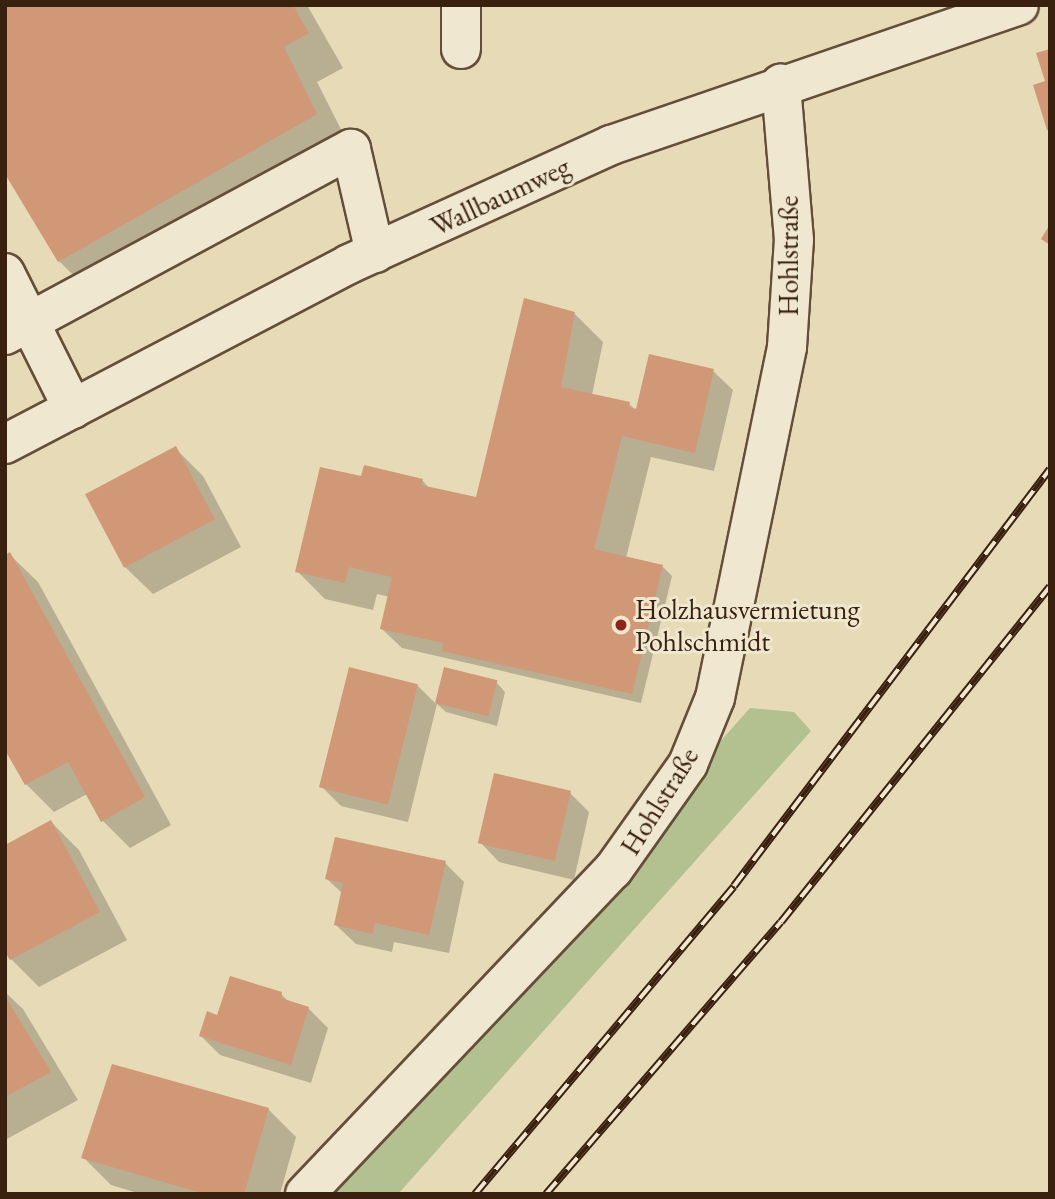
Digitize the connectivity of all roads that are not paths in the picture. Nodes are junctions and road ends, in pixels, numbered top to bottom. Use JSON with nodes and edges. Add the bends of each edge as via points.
{"nodes":[{"id":1,"x":461,"y":5,"type":"edge"},
{"id":2,"x":1018,"y":5,"type":"edge"},
{"id":3,"x":461,"y":49,"type":"dead end"},
{"id":4,"x":781,"y":84,"type":"junction"},
{"id":5,"x":375,"y":253,"type":"junction"},
{"id":6,"x":5,"y":272,"type":"edge"},
{"id":7,"x":18,"y":328,"type":"edge"},
{"id":8,"x":73,"y":409,"type":"junction"},
{"id":9,"x":5,"y":444,"type":"edge"},
{"id":10,"x":305,"y":1194,"type":"edge"}],
"edges":[{"from":1,"to":3,"type":"street"},
{"from":2,"to":4,"type":"street","name":"Wallbaumweg"},
{"from":4,"to":5,"type":"street","name":"Wallbaumweg","via":[[611,145]]},
{"from":4,"to":10,"type":"street","name":"Hohlstraße","via":[[794,240],[780,398],[715,698],[688,764],[613,870]]},
{"from":5,"to":7,"type":"street","via":[[352,149]]},
{"from":5,"to":8,"type":"street","name":"Wallbaumweg"},
{"from":6,"to":7,"type":"street"},
{"from":7,"to":8,"type":"street"},
{"from":8,"to":9,"type":"street","name":"Wallbaumweg"}]}
